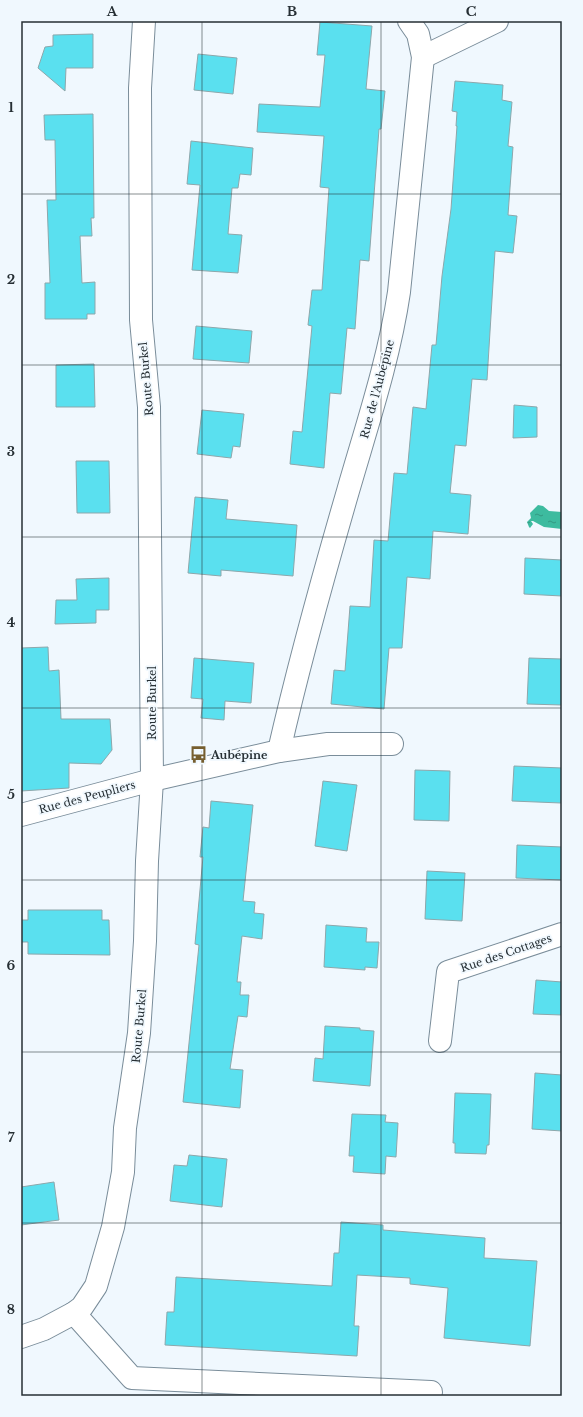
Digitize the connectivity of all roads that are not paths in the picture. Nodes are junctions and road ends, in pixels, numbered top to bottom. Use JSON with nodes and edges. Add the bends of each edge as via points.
{"nodes":[{"id":1,"x":144,"y":21,"type":"edge"},
{"id":2,"x":409,"y":21,"type":"edge"},
{"id":3,"x":497,"y":21,"type":"edge"},
{"id":4,"x":423,"y":57,"type":"junction"},
{"id":5,"x":392,"y":744,"type":"dead end"},
{"id":6,"x":279,"y":751,"type":"junction"},
{"id":7,"x":152,"y":780,"type":"junction"},
{"id":8,"x":21,"y":815,"type":"edge"},
{"id":9,"x":562,"y":934,"type":"edge"},
{"id":10,"x":440,"y":1041,"type":"dead end"},
{"id":11,"x":74,"y":1313,"type":"junction"},
{"id":12,"x":21,"y":1337,"type":"edge"},
{"id":13,"x":431,"y":1392,"type":"dead end"}],
"edges":[{"from":1,"to":7,"type":"street","name":"Route Burkel","via":[[140,88],[141,320],[149,407]]},
{"from":2,"to":4,"type":"street","name":"Rue de l'Aubépine","via":[[418,34]]},
{"from":3,"to":4,"type":"street"},
{"from":4,"to":6,"type":"street","name":"Rue de l'Aubépine","via":[[394,324],[311,617]]},
{"from":5,"to":6,"type":"street","via":[[328,744]]},
{"from":6,"to":7,"type":"street"},
{"from":7,"to":8,"type":"street","name":"Rue des Peupliers"},
{"from":7,"to":11,"type":"street","name":"Route Burkel","via":[[146,861],[143,987],[136,1060],[125,1128],[123,1172],[111,1234],[96,1286],[86,1302]]},
{"from":9,"to":10,"type":"street","name":"Rue des Cottages","via":[[448,972]]},
{"from":11,"to":12,"type":"street","name":"Route Burkel","via":[[44,1329]]},
{"from":11,"to":13,"type":"street","via":[[132,1378]]}]}
